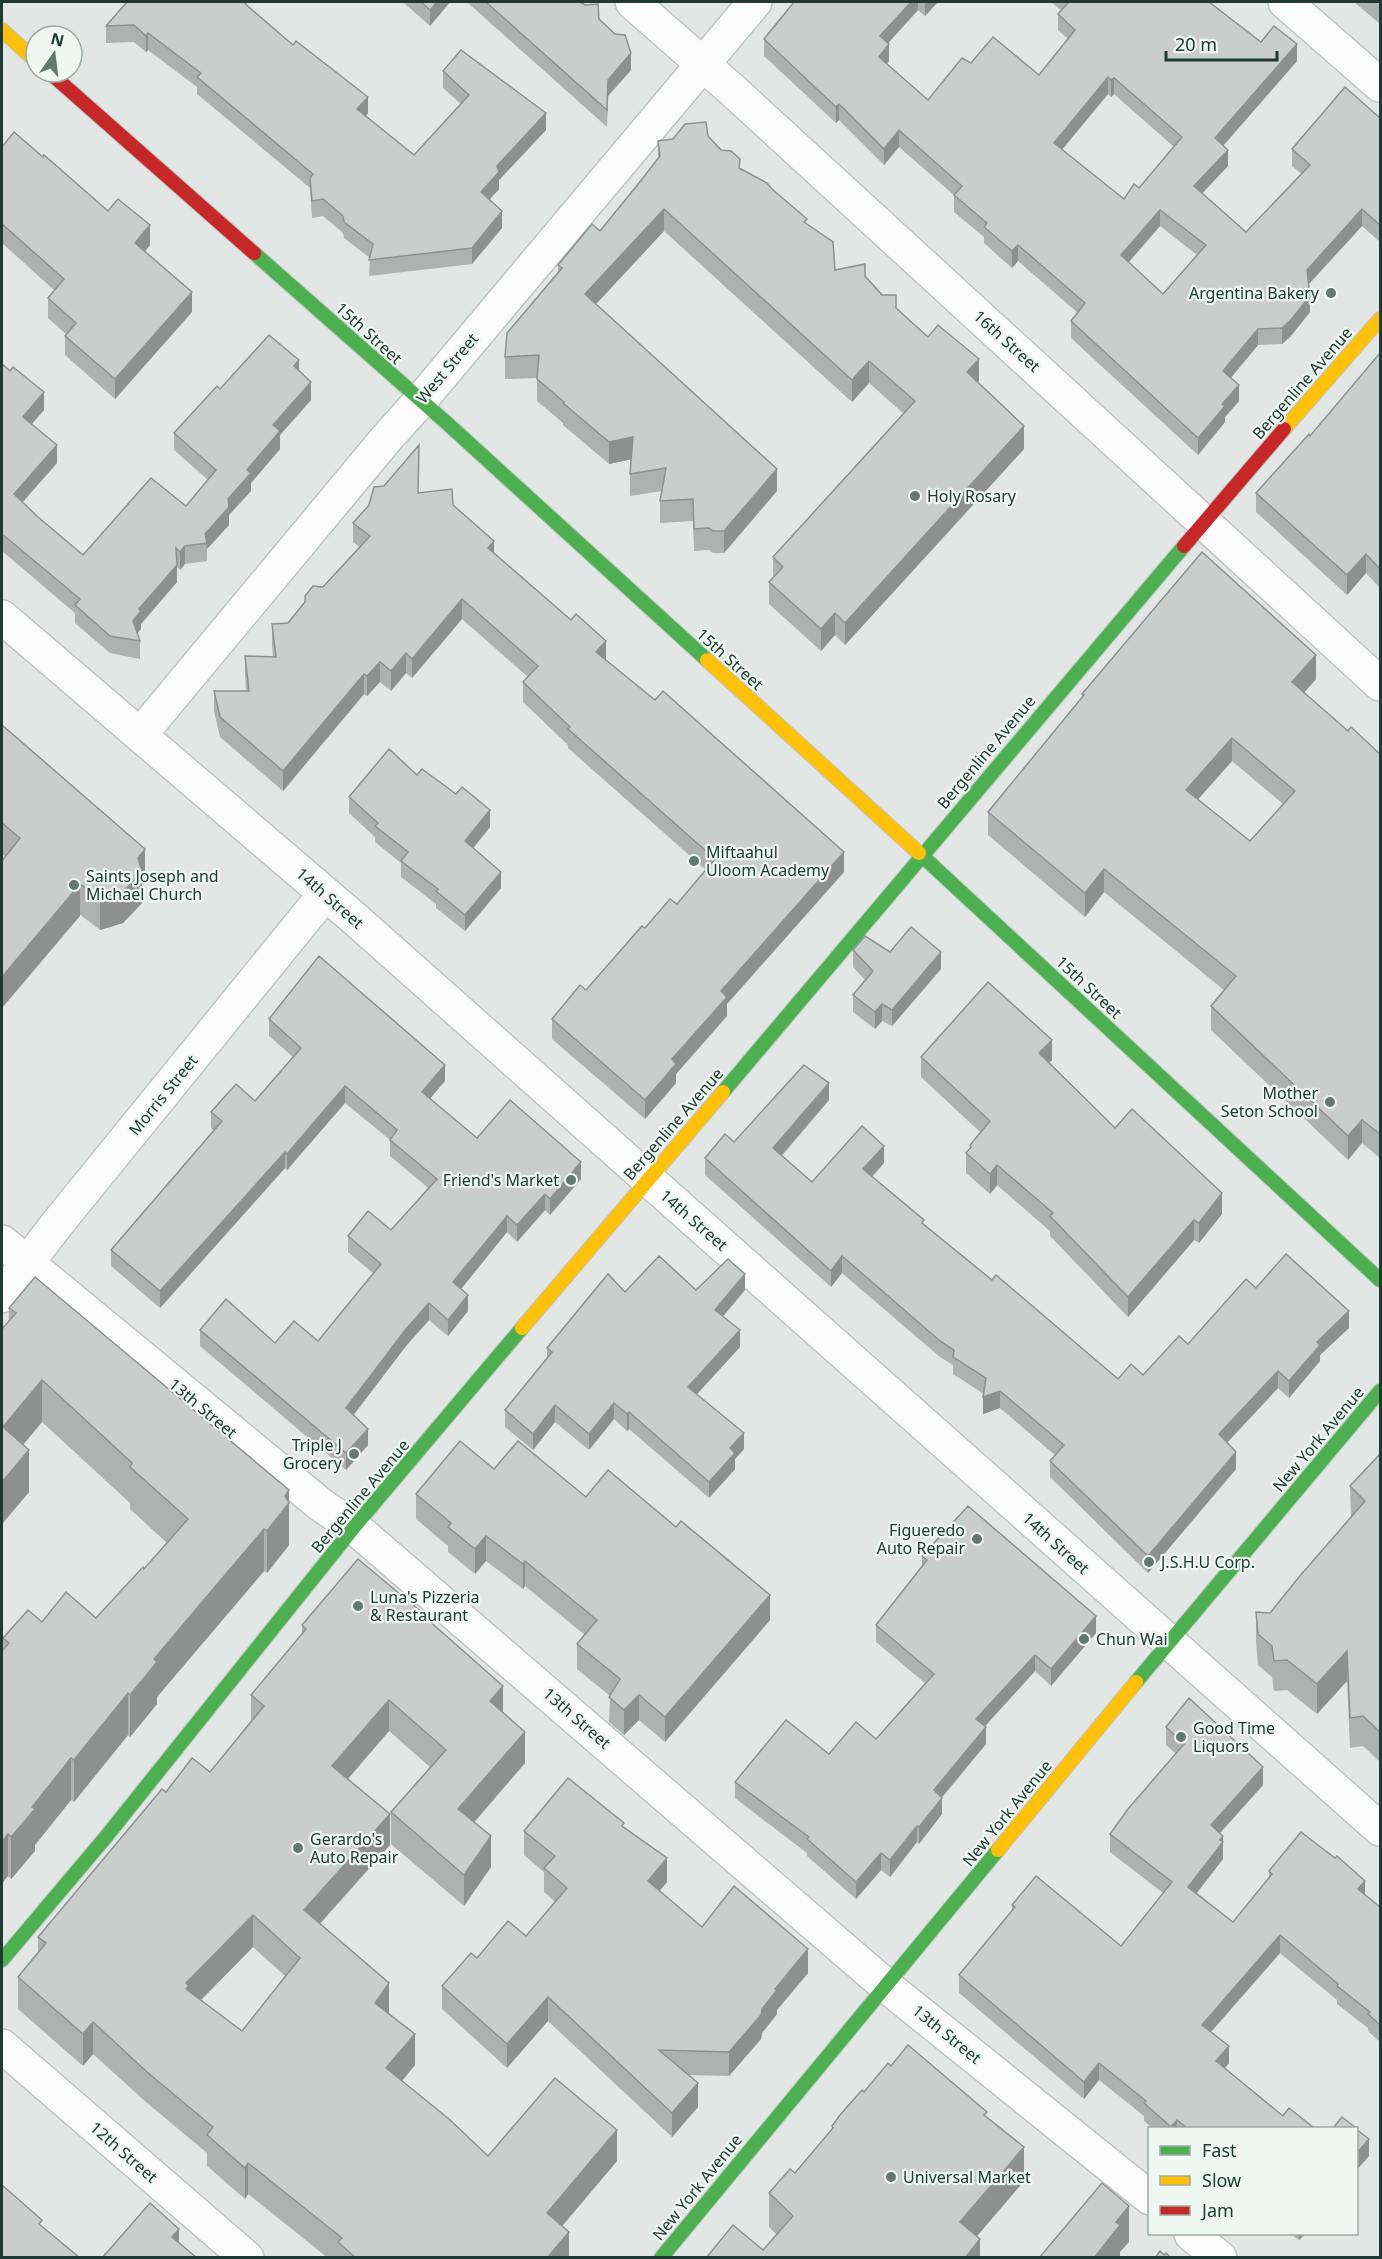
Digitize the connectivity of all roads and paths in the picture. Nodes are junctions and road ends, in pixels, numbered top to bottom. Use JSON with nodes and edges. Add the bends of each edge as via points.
{"nodes":[{"id":1,"x":632,"y":2,"type":"edge"},
{"id":2,"x":755,"y":2,"type":"edge"},
{"id":3,"x":1286,"y":2,"type":"edge"},
{"id":4,"x":2,"y":30,"type":"edge"},
{"id":5,"x":24,"y":50,"type":"edge"},
{"id":6,"x":701,"y":64,"type":"junction"},
{"id":7,"x":63,"y":84,"type":"edge"},
{"id":8,"x":1380,"y":85,"type":"edge"},
{"id":9,"x":1380,"y":319,"type":"edge"},
{"id":10,"x":420,"y":401,"type":"junction"},
{"id":11,"x":1204,"y":522,"type":"junction"},
{"id":12,"x":2,"y":617,"type":"edge"},
{"id":13,"x":1380,"y":684,"type":"edge"},
{"id":14,"x":140,"y":735,"type":"junction"},
{"id":15,"x":922,"y":855,"type":"junction"},
{"id":16,"x":325,"y":894,"type":"junction"},
{"id":17,"x":648,"y":1180,"type":"junction"},
{"id":18,"x":2,"y":1242,"type":"edge"},
{"id":19,"x":28,"y":1263,"type":"junction"},
{"id":20,"x":1380,"y":1280,"type":"edge"},
{"id":21,"x":2,"y":1296,"type":"edge"},
{"id":22,"x":1380,"y":1391,"type":"edge"},
{"id":23,"x":354,"y":1527,"type":"junction"},
{"id":24,"x":1169,"y":1643,"type":"junction"},
{"id":25,"x":1380,"y":1829,"type":"edge"},
{"id":26,"x":2,"y":1960,"type":"edge"},
{"id":27,"x":885,"y":1985,"type":"junction"},
{"id":28,"x":2,"y":2046,"type":"edge"},
{"id":29,"x":1148,"y":2197,"type":"edge"},
{"id":30,"x":1192,"y":2235,"type":"edge"},
{"id":31,"x":247,"y":2258,"type":"edge"},
{"id":32,"x":661,"y":2258,"type":"edge"},
{"id":33,"x":1220,"y":2258,"type":"edge"}],
"edges":[{"from":1,"to":6,"type":"street","name":"16th Street"},
{"from":2,"to":6,"type":"street","name":"West Street"},
{"from":3,"to":8,"type":"street"},
{"from":4,"to":5,"type":"street"},
{"from":6,"to":10,"type":"street","name":"West Street"},
{"from":6,"to":11,"type":"street","name":"16th Street"},
{"from":7,"to":10,"type":"street","name":"15th Street"},
{"from":9,"to":11,"type":"street","name":"Bergenline Avenue"},
{"from":10,"to":14,"type":"street","name":"West Street"},
{"from":10,"to":15,"type":"street","name":"15th Street"},
{"from":11,"to":13,"type":"street","name":"16th Street"},
{"from":11,"to":15,"type":"street","name":"Bergenline Avenue"},
{"from":12,"to":14,"type":"street","name":"14th Street"},
{"from":14,"to":16,"type":"street","name":"14th Street"},
{"from":15,"to":17,"type":"street","name":"Bergenline Avenue"},
{"from":15,"to":20,"type":"street","name":"15th Street"},
{"from":16,"to":17,"type":"street","name":"14th Street"},
{"from":16,"to":19,"type":"street","name":"Morris Street"},
{"from":17,"to":23,"type":"street","name":"Bergenline Avenue"},
{"from":17,"to":24,"type":"street","name":"14th Street"},
{"from":18,"to":19,"type":"street","name":"13th Street"},
{"from":19,"to":21,"type":"street","name":"Morris Street"},
{"from":19,"to":23,"type":"street","name":"13th Street","via":[[321,1506]]},
{"from":22,"to":24,"type":"street","name":"New York Avenue"},
{"from":23,"to":26,"type":"street","name":"Bergenline Avenue"},
{"from":23,"to":27,"type":"street","name":"13th Street"},
{"from":24,"to":25,"type":"street","name":"14th Street"},
{"from":24,"to":27,"type":"street","name":"New York Avenue"},
{"from":27,"to":29,"type":"street","name":"13th Street"},
{"from":27,"to":32,"type":"street","name":"New York Avenue"},
{"from":28,"to":31,"type":"street","name":"12th Street"},
{"from":30,"to":33,"type":"street"}]}
